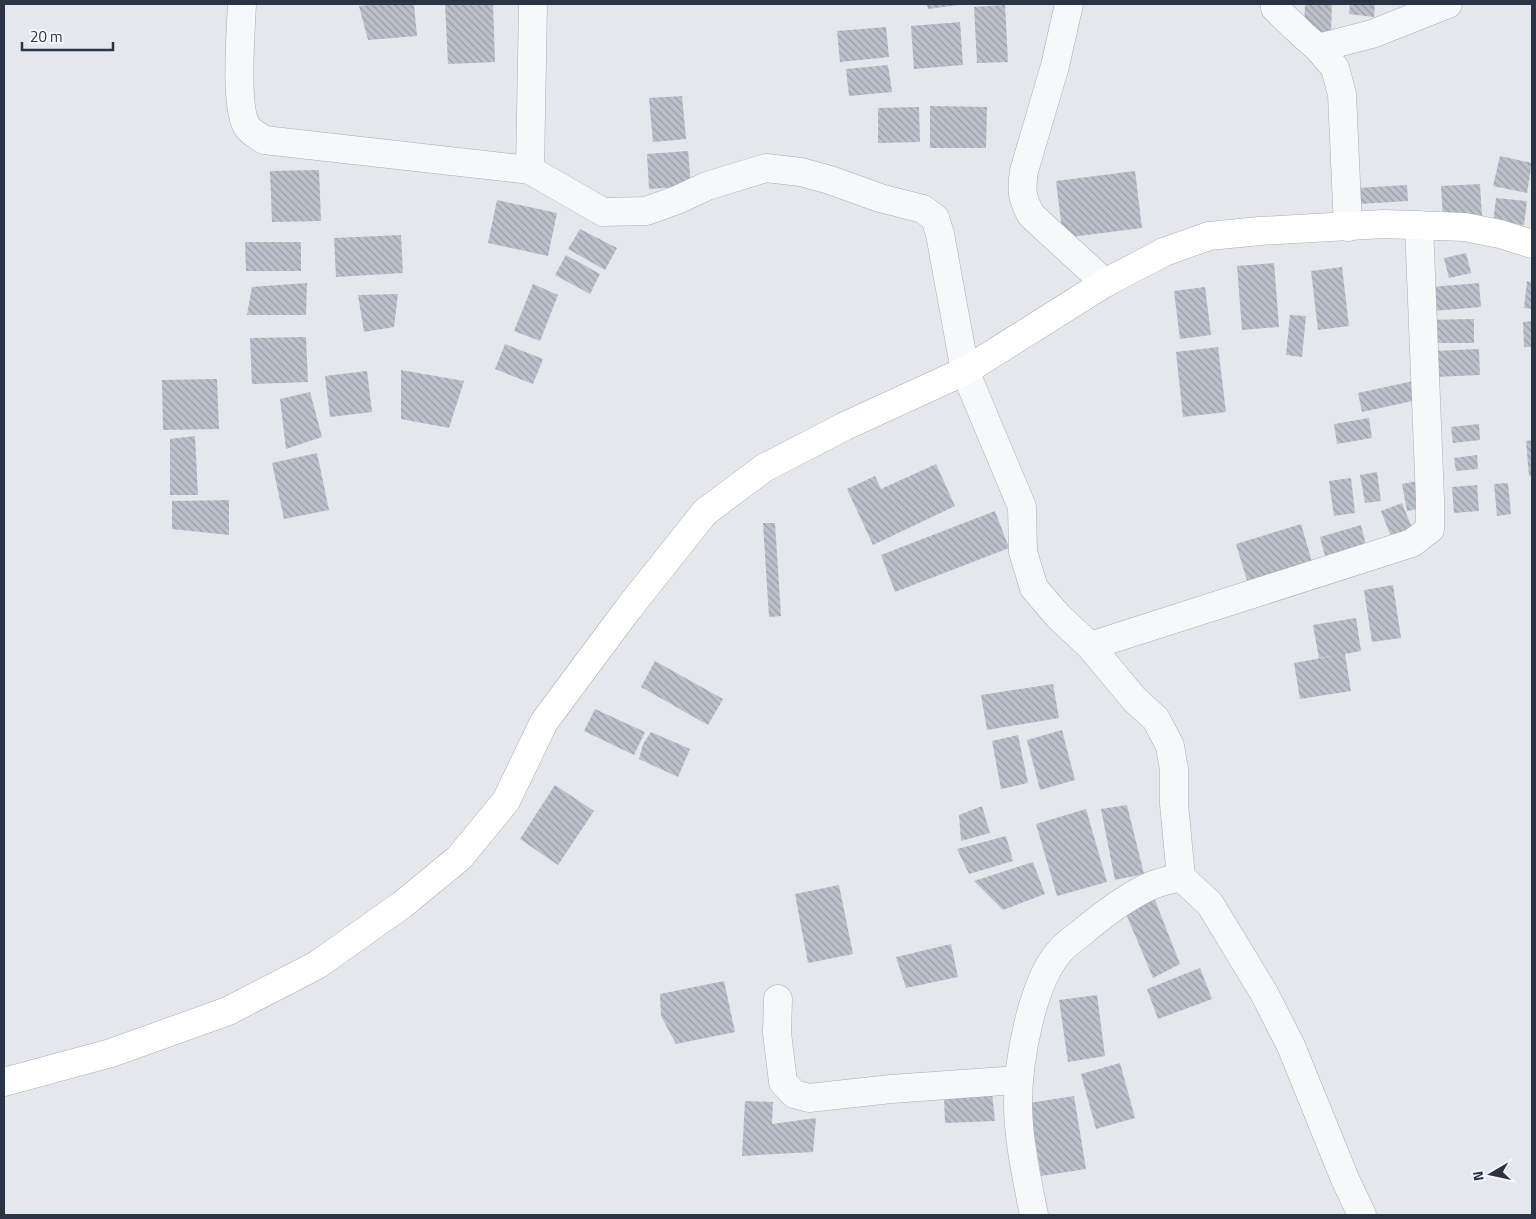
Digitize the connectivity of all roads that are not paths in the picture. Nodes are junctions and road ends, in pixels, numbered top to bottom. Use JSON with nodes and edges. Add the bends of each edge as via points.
{"nodes":[{"id":1,"x":242,"y":4,"type":"edge"},
{"id":2,"x":533,"y":4,"type":"edge"},
{"id":3,"x":1069,"y":4,"type":"edge"},
{"id":4,"x":1275,"y":4,"type":"edge"},
{"id":5,"x":1448,"y":4,"type":"edge"},
{"id":6,"x":1318,"y":48,"type":"junction"},
{"id":7,"x":530,"y":170,"type":"junction"},
{"id":8,"x":1419,"y":225,"type":"junction"},
{"id":9,"x":1348,"y":227,"type":"junction"},
{"id":10,"x":1532,"y":244,"type":"edge"},
{"id":11,"x":1105,"y":283,"type":"junction"},
{"id":12,"x":965,"y":371,"type":"junction"},
{"id":13,"x":1090,"y":646,"type":"junction"},
{"id":14,"x":1181,"y":877,"type":"junction"},
{"id":15,"x":778,"y":999,"type":"dead end"},
{"id":16,"x":1020,"y":1080,"type":"junction"},
{"id":17,"x":4,"y":1082,"type":"edge"},
{"id":18,"x":1034,"y":1215,"type":"edge"},
{"id":19,"x":1362,"y":1215,"type":"edge"}],
"edges":[{"from":1,"to":7,"type":"street","via":[[239,61],[242,112],[248,128],[264,140]]},
{"from":2,"to":7,"type":"street"},
{"from":3,"to":11,"type":"street","via":[[1022,188],[1031,215]]},
{"from":4,"to":6,"type":"street","via":[[1275,8]]},
{"from":5,"to":6,"type":"street","via":[[1372,34]]},
{"from":6,"to":9,"type":"street","via":[[1335,68],[1342,94]]},
{"from":7,"to":12,"type":"street","via":[[603,212],[646,210],[707,186],[766,168],[801,172],[923,209],[935,218],[940,234]]},
{"from":8,"to":9,"type":"street"},
{"from":8,"to":10,"type":"street","via":[[1465,227]]},
{"from":8,"to":13,"type":"street","via":[[1430,529],[1412,543]]},
{"from":9,"to":11,"type":"street","via":[[1208,236],[1164,252]]},
{"from":11,"to":12,"type":"street"},
{"from":12,"to":13,"type":"street","via":[[1022,507],[1024,552],[1034,588]]},
{"from":12,"to":17,"type":"street","via":[[845,426],[764,468],[705,512],[544,722],[506,801],[459,858],[403,904],[317,965],[228,1011],[111,1053]]},
{"from":13,"to":14,"type":"street","via":[[1135,700],[1156,719],[1170,746]]},
{"from":14,"to":16,"type":"street","via":[[1150,886],[1122,901],[1059,952],[1044,976],[1028,1022],[1021,1054]]},
{"from":14,"to":19,"type":"street","via":[[1210,904],[1264,993],[1291,1046]]},
{"from":15,"to":16,"type":"street","via":[[777,1033],[783,1082],[794,1094],[809,1098]]},
{"from":16,"to":18,"type":"street","via":[[1019,1113],[1025,1172]]}]}
